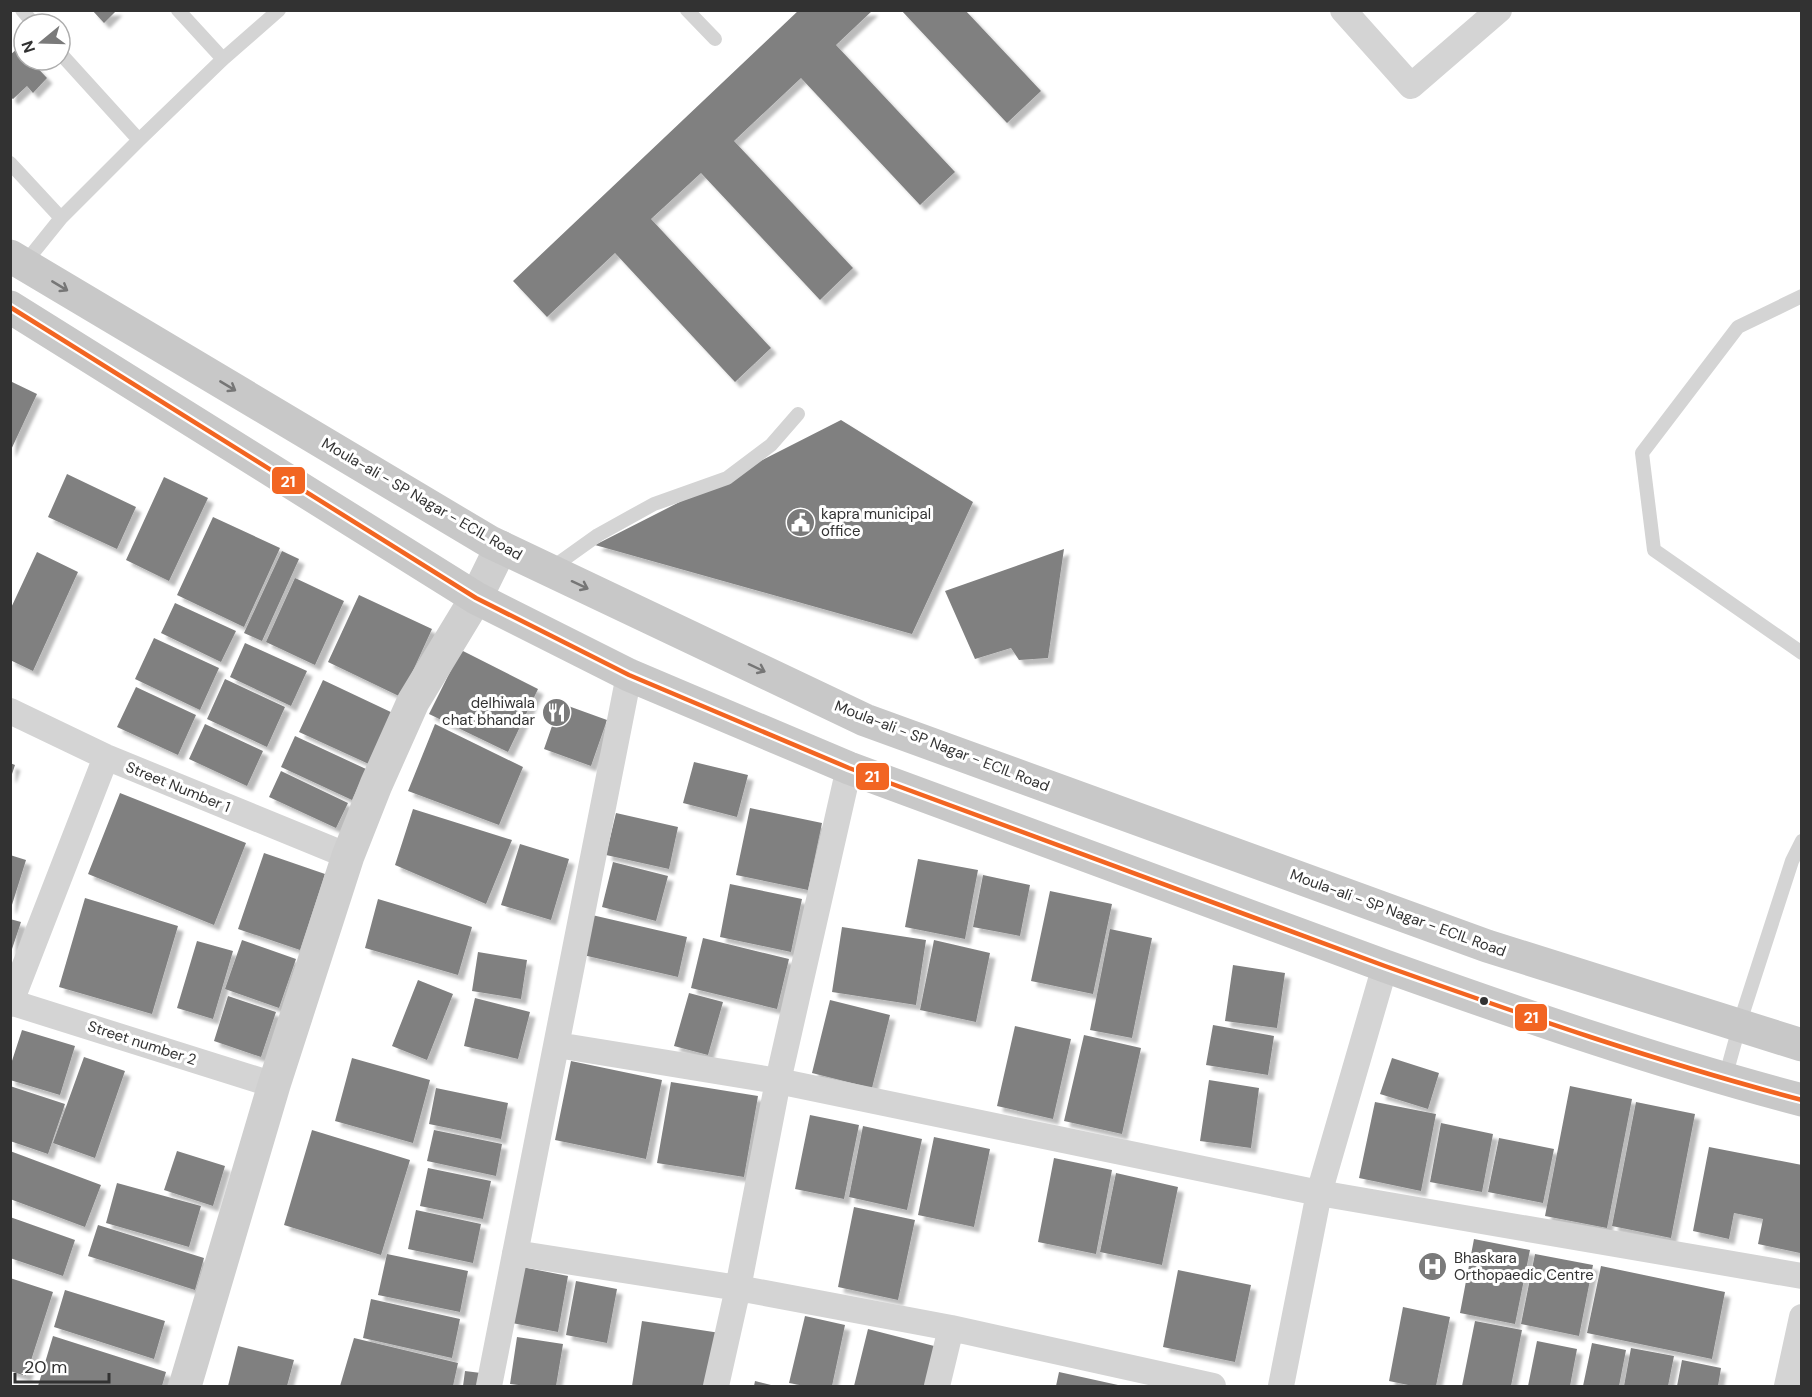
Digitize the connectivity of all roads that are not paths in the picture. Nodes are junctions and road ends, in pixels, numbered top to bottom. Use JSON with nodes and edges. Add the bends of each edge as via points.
{"nodes":[{"id":1,"x":178,"y":10,"type":"edge"},
{"id":2,"x":279,"y":10,"type":"edge"},
{"id":3,"x":687,"y":10,"type":"edge"},
{"id":4,"x":1343,"y":10,"type":"edge"},
{"id":5,"x":1499,"y":10,"type":"edge"},
{"id":6,"x":715,"y":39,"type":"dead end"},
{"id":7,"x":223,"y":59,"type":"junction"},
{"id":8,"x":72,"y":66,"type":"edge"},
{"id":9,"x":140,"y":140,"type":"junction"},
{"id":10,"x":10,"y":163,"type":"edge"},
{"id":11,"x":61,"y":218,"type":"junction"},
{"id":12,"x":17,"y":260,"type":"edge"},
{"id":13,"x":1802,"y":296,"type":"edge"},
{"id":14,"x":12,"y":314,"type":"edge"},
{"id":15,"x":798,"y":414,"type":"dead end"},
{"id":16,"x":501,"y":547,"type":"junction"},
{"id":17,"x":549,"y":570,"type":"junction"},
{"id":18,"x":476,"y":598,"type":"junction"},
{"id":19,"x":1802,"y":653,"type":"edge"},
{"id":20,"x":629,"y":675,"type":"junction"},
{"id":21,"x":10,"y":711,"type":"edge"},
{"id":22,"x":106,"y":757,"type":"junction"},
{"id":23,"x":849,"y":768,"type":"junction"},
{"id":24,"x":1802,"y":841,"type":"edge"},
{"id":25,"x":348,"y":856,"type":"junction"},
{"id":26,"x":1385,"y":966,"type":"junction"},
{"id":27,"x":11,"y":1003,"type":"edge"},
{"id":28,"x":1743,"y":1012,"type":"junction"},
{"id":29,"x":557,"y":1045,"type":"junction"},
{"id":30,"x":1802,"y":1045,"type":"edge"},
{"id":31,"x":1724,"y":1080,"type":"junction"},
{"id":32,"x":778,"y":1081,"type":"junction"},
{"id":33,"x":274,"y":1085,"type":"junction"},
{"id":34,"x":1802,"y":1100,"type":"edge"},
{"id":35,"x":1319,"y":1193,"type":"junction"},
{"id":36,"x":515,"y":1253,"type":"junction"},
{"id":37,"x":1802,"y":1276,"type":"edge"},
{"id":38,"x":738,"y":1288,"type":"junction"},
{"id":39,"x":1802,"y":1317,"type":"edge"},
{"id":40,"x":951,"y":1328,"type":"junction"},
{"id":41,"x":185,"y":1386,"type":"edge"},
{"id":42,"x":489,"y":1386,"type":"edge"},
{"id":43,"x":716,"y":1386,"type":"edge"},
{"id":44,"x":937,"y":1386,"type":"edge"},
{"id":45,"x":1213,"y":1386,"type":"edge"},
{"id":46,"x":1281,"y":1386,"type":"edge"},
{"id":47,"x":1787,"y":1386,"type":"edge"}],
"edges":[{"from":1,"to":7,"type":"lane"},
{"from":2,"to":7,"type":"lane"},
{"from":3,"to":6,"type":"lane"},
{"from":4,"to":5,"type":"street","via":[[1411,86]]},
{"from":7,"to":9,"type":"lane"},
{"from":8,"to":9,"type":"lane"},
{"from":9,"to":11,"type":"lane"},
{"from":10,"to":11,"type":"lane"},
{"from":11,"to":12,"type":"lane"},
{"from":12,"to":16,"type":"main road","name":"Moula-ali - SP Nagar - ECIL Road","one_way":true},
{"from":13,"to":19,"type":"lane","via":[[1738,327],[1642,453],[1654,550]]},
{"from":14,"to":18,"type":"main road"},
{"from":15,"to":17,"type":"lane","via":[[771,445],[727,478],[654,504],[598,535]]},
{"from":16,"to":17,"type":"main road","name":"Moula-ali - SP Nagar - ECIL Road"},
{"from":16,"to":18,"type":"street"},
{"from":17,"to":28,"type":"main road","name":"Moula-ali - SP Nagar - ECIL Road","one_way":true,"via":[[865,720],[1487,946]]},
{"from":18,"to":20,"type":"main road"},
{"from":18,"to":25,"type":"street","via":[[413,702]]},
{"from":20,"to":23,"type":"main road"},
{"from":20,"to":29,"type":"street"},
{"from":21,"to":22,"type":"street","name":"Street Number 1"},
{"from":22,"to":25,"type":"street","name":"Street Number 1"},
{"from":22,"to":27,"type":"street"},
{"from":23,"to":26,"type":"main road"},
{"from":23,"to":32,"type":"street"},
{"from":24,"to":28,"type":"lane"},
{"from":25,"to":33,"type":"street"},
{"from":26,"to":31,"type":"main road"},
{"from":26,"to":35,"type":"street"},
{"from":27,"to":33,"type":"street","name":"Street number 2"},
{"from":28,"to":30,"type":"main road","name":"Moula-ali - SP Nagar - ECIL Road"},
{"from":28,"to":31,"type":"lane"},
{"from":29,"to":32,"type":"street"},
{"from":29,"to":36,"type":"street"},
{"from":31,"to":34,"type":"main road"},
{"from":32,"to":35,"type":"street"},
{"from":32,"to":38,"type":"street"},
{"from":33,"to":41,"type":"street"},
{"from":35,"to":37,"type":"street"},
{"from":35,"to":46,"type":"street"},
{"from":36,"to":38,"type":"street"},
{"from":36,"to":42,"type":"street"},
{"from":38,"to":40,"type":"street"},
{"from":38,"to":43,"type":"street"},
{"from":39,"to":47,"type":"street"},
{"from":40,"to":44,"type":"street"},
{"from":40,"to":45,"type":"street"}]}
